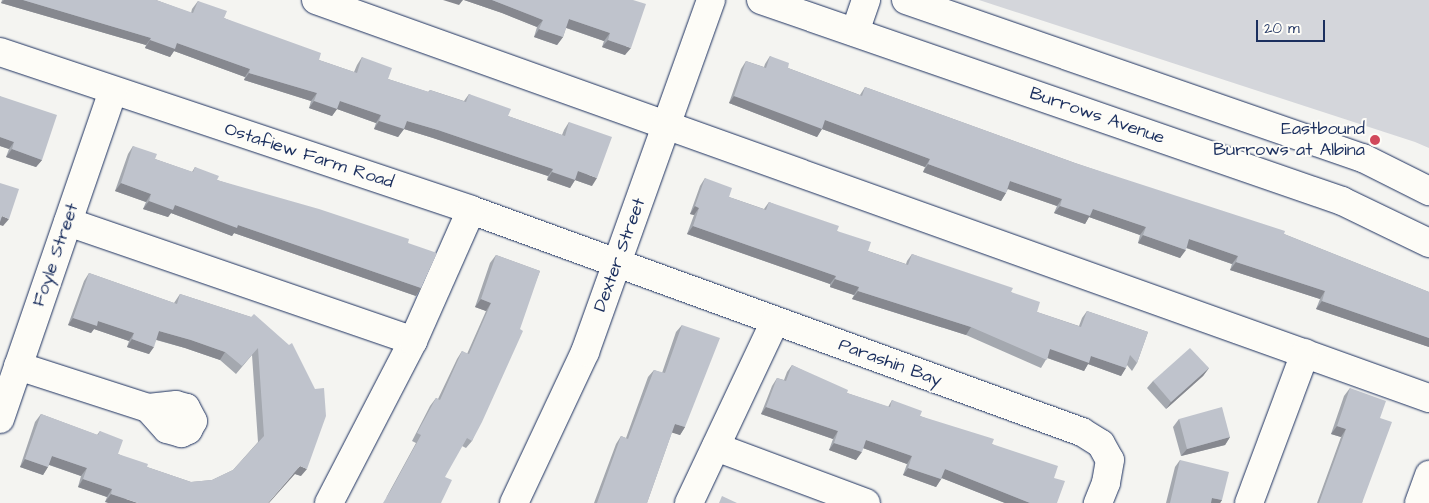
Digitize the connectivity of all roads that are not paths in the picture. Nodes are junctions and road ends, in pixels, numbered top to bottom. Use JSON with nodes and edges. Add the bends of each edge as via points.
{"nodes":[{"id":1,"x":316,"y":0,"type":"edge"},
{"id":2,"x":711,"y":0,"type":"edge"},
{"id":3,"x":761,"y":0,"type":"edge"},
{"id":4,"x":866,"y":0,"type":"edge"},
{"id":5,"x":906,"y":0,"type":"edge"},
{"id":6,"x":855,"y":32,"type":"junction"},
{"id":7,"x":0,"y":52,"type":"edge"},
{"id":8,"x":113,"y":91,"type":"junction"},
{"id":9,"x":667,"y":124,"type":"junction"},
{"id":10,"x":1429,"y":191,"type":"edge"},
{"id":11,"x":471,"y":210,"type":"junction"},
{"id":12,"x":68,"y":222,"type":"junction"},
{"id":13,"x":1429,"y":243,"type":"edge"},
{"id":14,"x":617,"y":262,"type":"junction"},
{"id":15,"x":775,"y":321,"type":"junction"},
{"id":16,"x":413,"y":341,"type":"junction"},
{"id":17,"x":1305,"y":353,"type":"junction"},
{"id":18,"x":18,"y":366,"type":"junction"},
{"id":19,"x":1429,"y":398,"type":"edge"},
{"id":20,"x":148,"y":408,"type":"dead end"},
{"id":21,"x":0,"y":419,"type":"edge"},
{"id":22,"x":716,"y":447,"type":"junction"},
{"id":23,"x":1429,"y":475,"type":"edge"},
{"id":24,"x":329,"y":503,"type":"edge"},
{"id":25,"x":514,"y":503,"type":"edge"},
{"id":26,"x":689,"y":503,"type":"edge"},
{"id":27,"x":866,"y":503,"type":"edge"},
{"id":28,"x":1098,"y":503,"type":"edge"},
{"id":29,"x":1250,"y":503,"type":"edge"},
{"id":30,"x":1419,"y":503,"type":"edge"}],
"edges":[{"from":1,"to":9,"type":"street"},
{"from":2,"to":9,"type":"street","name":"Dexter Street"},
{"from":3,"to":6,"type":"street","name":"Burrows Avenue"},
{"from":4,"to":6,"type":"street"},
{"from":5,"to":10,"type":"street","via":[[1362,158]]},
{"from":6,"to":13,"type":"street","name":"Burrows Avenue","via":[[1342,201]]},
{"from":7,"to":8,"type":"street","name":"Ostafiew Farm Road"},
{"from":8,"to":11,"type":"street","name":"Ostafiew Farm Road"},
{"from":8,"to":12,"type":"street","name":"Foyle Street"},
{"from":9,"to":14,"type":"street","name":"Dexter Street"},
{"from":9,"to":17,"type":"street"},
{"from":11,"to":14,"type":"street","name":"Ostafiew Farm Road"},
{"from":11,"to":16,"type":"street"},
{"from":12,"to":16,"type":"street"},
{"from":12,"to":18,"type":"street","name":"Foyle Street"},
{"from":14,"to":15,"type":"street","name":"Parashin Bay"},
{"from":14,"to":25,"type":"street","name":"Dexter Street","via":[[585,352]]},
{"from":15,"to":22,"type":"street"},
{"from":15,"to":28,"type":"street","name":"Parashin Bay","via":[[1082,432],[1101,444],[1110,460]]},
{"from":16,"to":24,"type":"street"},
{"from":17,"to":19,"type":"street"},
{"from":17,"to":29,"type":"street"},
{"from":18,"to":20,"type":"street"},
{"from":18,"to":21,"type":"street","name":"Foyle Street"},
{"from":22,"to":26,"type":"street"},
{"from":22,"to":27,"type":"street"},
{"from":23,"to":30,"type":"street"}]}
